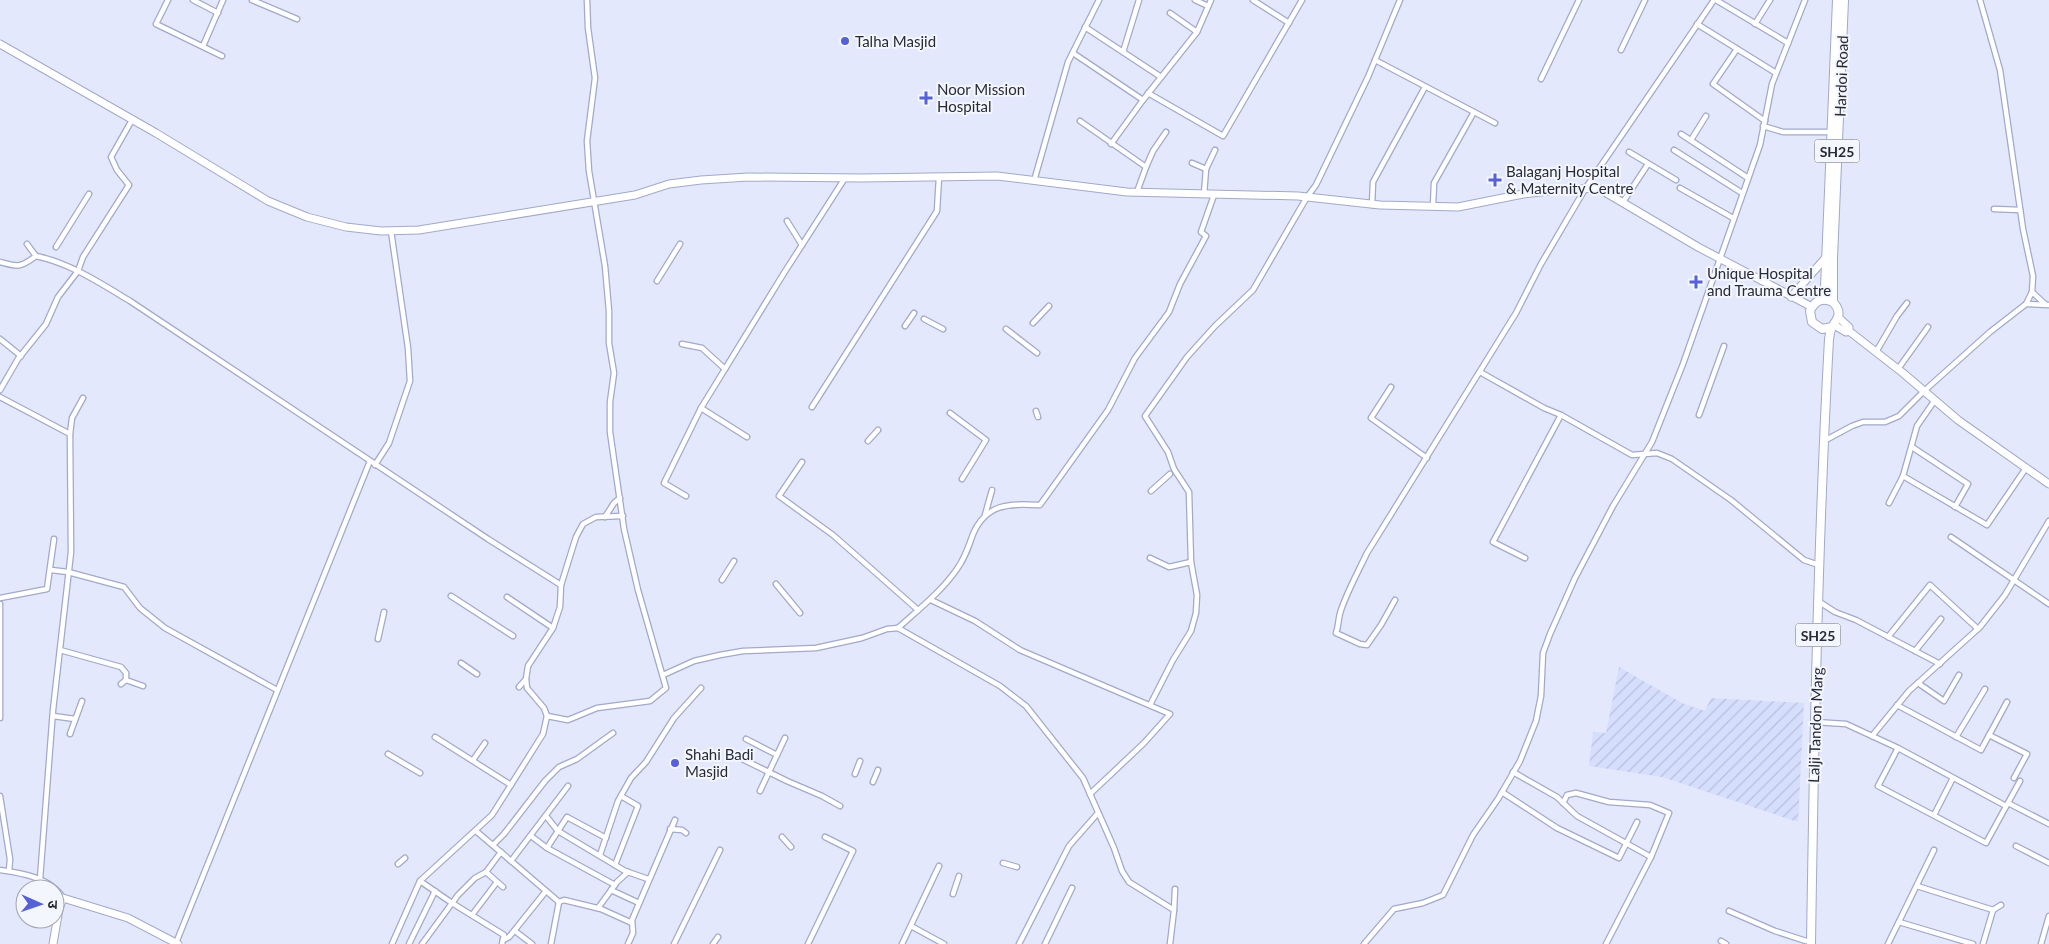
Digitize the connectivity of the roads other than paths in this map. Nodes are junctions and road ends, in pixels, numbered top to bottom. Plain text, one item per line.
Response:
1 (168, 0) edge
2 (194, 0) edge
3 (223, 0) edge
4 (252, 0) edge
5 (587, 0) edge
6 (1099, 0) edge
7 (1139, 0) edge
8 (1195, 0) edge
9 (1211, 0) edge
10 (1253, 0) edge
11 (1302, 0) edge
12 (1400, 0) edge
13 (1579, 0) edge
14 (1645, 0) edge
15 (1715, 0) edge
16 (1770, 0) edge
17 (1798, 0) edge
18 (1837, 0) edge
19 (1844, 0) edge
20 (1980, 0) edge
21 (1804, 2) edge
22 (1208, 6) junction
23 (1170, 12) dead end
24 (218, 13) junction
25 (297, 19) dead end
26 (1289, 22) junction
27 (1698, 24) junction
28 (1755, 24) junction
29 (1086, 27) junction
30 (1197, 32) junction
31 (1788, 43) junction
32 (0, 44) edge
33 (203, 46) junction
34 (1737, 49) junction
35 (1621, 50) dead end
36 (1123, 52) junction
37 (1072, 53) junction
38 (222, 56) dead end
39 (1375, 60) junction
40 (1776, 73) junction
41 (1161, 78) junction
42 (1541, 79) dead end
43 (1425, 86) junction
44 (1148, 93) junction
45 (1143, 100) junction
46 (1474, 112) junction
47 (1706, 116) dead end
48 (132, 120) junction
49 (1080, 121) dead end
50 (1496, 123) dead end
51 (1764, 123) junction
52 (1166, 132) dead end
53 (1832, 132) junction
54 (1681, 134) dead end
55 (1691, 140) junction
56 (1111, 144) junction
57 (1215, 150) dead end
58 (1674, 150) dead end
59 (1629, 152) dead end
60 (1192, 163) dead end
61 (1648, 164) junction
62 (1146, 167) junction
63 (1206, 169) junction
64 (939, 177) junction
65 (845, 178) junction
66 (1748, 178) junction
67 (1676, 180) dead end
68 (1034, 181) junction
69 (1680, 188) dead end
70 (1585, 189) junction
71 (1137, 192) junction
72 (1742, 193) junction
73 (89, 194) dead end
74 (1204, 194) junction
75 (1214, 195) junction
76 (1307, 197) junction
77 (595, 202) junction
78 (1623, 202) junction
79 (1372, 205) junction
80 (1433, 206) junction
81 (1994, 209) dead end
82 (2020, 210) junction
83 (1733, 218) junction
84 (787, 221) dead end
85 (391, 230) junction
86 (27, 244) dead end
87 (680, 244) dead end
88 (802, 245) junction
89 (56, 247) dead end
90 (1830, 255) junction
91 (36, 256) junction
92 (1719, 259) junction
93 (0, 262) edge
94 (78, 271) junction
95 (657, 281) dead end
96 (2032, 292) junction
97 (1791, 297) junction
98 (1822, 299) junction
99 (1833, 302) junction
100 (1907, 303) dead end
101 (2026, 304) junction
102 (2047, 305) edge
103 (1049, 306) dead end
104 (1812, 307) junction
105 (914, 313) dead end
106 (1839, 318) junction
107 (924, 319) dead end
108 (1034, 323) dead end
109 (905, 326) dead end
110 (1833, 326) junction
111 (1928, 327) dead end
112 (943, 329) dead end
113 (1006, 329) dead end
114 (1822, 329) junction
115 (1849, 331) junction
116 (0, 339) edge
117 (682, 344) dead end
118 (1724, 346) dead end
119 (1876, 352) junction
120 (1037, 353) dead end
121 (21, 356) junction
122 (725, 369) junction
123 (1898, 369) junction
124 (1480, 372) junction
125 (1391, 387) dead end
126 (0, 390) edge
127 (1924, 391) junction
128 (0, 398) edge
129 (83, 398) dead end
130 (1935, 400) junction
131 (812, 407) dead end
132 (701, 408) junction
133 (1036, 411) dead end
134 (950, 413) dead end
135 (1561, 415) junction
136 (1699, 415) dead end
137 (1038, 417) dead end
138 (878, 430) dead end
139 (70, 434) junction
140 (747, 437) dead end
141 (868, 441) dead end
142 (1823, 441) junction
143 (1912, 447) junction
144 (1644, 455) junction
145 (1427, 458) junction
146 (370, 461) junction
147 (802, 462) dead end
148 (375, 464) junction
149 (2026, 468) junction
150 (1170, 474) dead end
151 (1904, 476) junction
152 (962, 479) dead end
153 (2049, 484) edge
154 (992, 490) dead end
155 (1151, 491) dead end
156 (686, 496) dead end
157 (620, 498) junction
158 (1889, 503) dead end
159 (1955, 507) junction
160 (985, 515) junction
161 (623, 516) junction
162 (605, 517) junction
163 (2049, 521) edge
164 (1951, 537) dead end
165 (54, 539) dead end
166 (1150, 558) dead end
167 (1525, 558) dead end
168 (734, 561) dead end
169 (1192, 562) junction
170 (1818, 564) junction
171 (51, 570) junction
172 (68, 572) junction
173 (722, 580) dead end
174 (2013, 581) junction
175 (776, 584) dead end
176 (561, 585) junction
177 (450, 596) dead end
178 (507, 597) dead end
179 (0, 598) edge
180 (930, 600) junction
181 (1395, 600) dead end
182 (1817, 600) junction
183 (0, 604) edge
184 (2049, 604) edge
185 (918, 610) junction
186 (384, 612) dead end
187 (800, 613) dead end
188 (1942, 619) dead end
189 (553, 628) junction
190 (898, 628) junction
191 (1978, 629) junction
192 (513, 636) dead end
193 (1888, 637) junction
194 (378, 639) dead end
195 (60, 650) junction
196 (1915, 651) junction
197 (461, 662) dead end
198 (1940, 664) junction
199 (478, 674) dead end
200 (662, 675) junction
201 (1959, 675) dead end
202 (526, 679) junction
203 (126, 680) junction
204 (1918, 683) junction
205 (122, 684) dead end
206 (143, 686) dead end
207 (519, 687) dead end
208 (701, 688) dead end
209 (1985, 689) dead end
210 (277, 690) junction
211 (82, 701) dead end
212 (2008, 702) dead end
213 (1150, 706) junction
214 (1897, 706) junction
215 (53, 716) junction
216 (547, 716) junction
217 (0, 718) edge
218 (75, 718) junction
219 (1815, 722) junction
220 (613, 733) dead end
221 (70, 734) dead end
222 (1989, 735) junction
223 (1872, 736) junction
224 (1956, 737) junction
225 (435, 738) dead end
226 (785, 738) dead end
227 (746, 739) dead end
228 (485, 743) dead end
229 (1898, 748) junction
230 (388, 754) dead end
231 (778, 755) junction
232 (736, 756) dead end
233 (473, 760) junction
234 (860, 761) dead end
235 (1812, 769) junction
236 (878, 770) dead end
237 (769, 772) junction
238 (1513, 772) junction
239 (420, 773) dead end
240 (855, 774) dead end
241 (1953, 778) junction
242 (2014, 778) dead end
243 (2020, 781) dead end
244 (872, 782) dead end
245 (511, 785) junction
246 (568, 786) dead end
247 (760, 791) dead end
248 (1502, 792) junction
249 (1090, 794) junction
250 (0, 796) edge
251 (621, 796) junction
252 (1563, 803) junction
253 (2007, 805) junction
254 (840, 806) dead end
255 (1098, 813) junction
256 (1934, 815) junction
257 (546, 816) junction
258 (674, 820) dead end
259 (1637, 822) dead end
260 (2049, 824) edge
261 (670, 829) junction
262 (476, 831) junction
263 (558, 831) junction
264 (686, 833) dead end
265 (531, 836) junction
266 (782, 837) dead end
267 (826, 837) dead end
268 (606, 838) junction
269 (492, 844) junction
270 (1628, 844) junction
271 (2016, 846) dead end
272 (791, 847) dead end
273 (548, 848) junction
274 (720, 850) dead end
275 (1934, 850) dead end
276 (501, 852) junction
277 (600, 855) junction
278 (1651, 857) junction
279 (405, 858) dead end
280 (511, 860) junction
281 (1003, 863) dead end
282 (2049, 863) edge
283 (398, 864) dead end
284 (615, 865) junction
285 (939, 866) dead end
286 (1017, 867) dead end
287 (0, 870) edge
288 (9, 871) junction
289 (486, 872) junction
290 (628, 872) junction
291 (959, 876) dead end
292 (40, 879) joint
293 (648, 879) junction
294 (420, 881) junction
295 (497, 882) junction
296 (615, 885) junction
297 (1917, 886) junction
298 (502, 887) dead end
299 (1072, 888) dead end
300 (1175, 889) dead end
301 (611, 890) junction
302 (435, 891) junction
303 (546, 891) junction
304 (953, 894) dead end
305 (65, 899) edge
306 (559, 902) junction
307 (452, 903) junction
308 (639, 903) junction
309 (2001, 905) dead end
310 (598, 908) junction
311 (1174, 910) junction
312 (1993, 910) junction
313 (1729, 911) dead end
314 (472, 915) junction
315 (2049, 916) edge
316 (632, 922) junction
317 (1899, 922) junction
318 (910, 926) junction
319 (55, 929) edge
320 (515, 931) junction
321 (718, 937) dead end
322 (1368, 940) junction
323 (1721, 941) dead end
324 (503, 942) edge
325 (1808, 943) edge
326 (53, 944) edge
327 (177, 944) edge
328 (392, 944) edge
329 (409, 944) edge
330 (422, 944) edge
331 (532, 944) edge
332 (551, 944) edge
333 (628, 944) edge
334 (674, 944) edge
335 (713, 944) edge
336 (808, 944) edge
337 (902, 944) edge
338 (944, 944) edge
339 (1019, 944) edge
340 (1046, 944) edge
341 (1170, 944) edge
342 (1364, 944) edge
343 (1374, 944) edge
344 (1606, 944) edge
345 (1726, 944) edge
346 (1888, 944) edge
347 (1973, 944) edge
348 (1983, 944) edge
349 (2040, 944) edge

1 - 33 street
2 - 24 street
3 - 24 street
4 - 25 street
5 - 77 street
6 - 29 street
7 - 36 street
8 - 22 street
9 - 22 street
10 - 26 street
11 - 26 street
12 - 39 street
13 - 42 street
14 - 35 street
15 - 27 street
15 - 28 street
16 - 28 street
17 - 21 street
18 - 53 main road, Hardoi Road / SH25
19 - 90 main road, Hardoi Road / SH25
20 - 82 street
21 - 31 street
22 - 30 street
23 - 30 street
24 - 33 street
26 - 44 street
27 - 34 street
27 - 70 street
28 - 31 street
29 - 36 street
29 - 37 street
30 - 41 street
31 - 40 street
32 - 48 street
33 - 38 street
34 - 40 street
34 - 51 street
36 - 41 street
37 - 45 street
37 - 68 street
39 - 43 street
39 - 76 street
40 - 51 street
41 - 44 street
43 - 46 street
43 - 79 street
44 - 45 street
45 - 56 street
46 - 50 street
46 - 80 street
47 - 55 street
48 - 85 street
48 - 94 street
49 - 56 street
51 - 53 street
51 - 66 street
52 - 62 street
53 - 90 main road, Hardoi Road / SH25
54 - 55 street
55 - 66 street
56 - 62 street
57 - 63 street
58 - 72 street
59 - 61 street
60 - 63 street
61 - 67 street
61 - 78 street
62 - 71 street
63 - 74 street
64 - 65 street
64 - 68 street
64 - 131 street
65 - 77 street
65 - 88 street
66 - 72 street
68 - 71 street
69 - 83 street
70 - 78 street
70 - 80 street
70 - 124 street
71 - 74 street
72 - 83 street
73 - 89 street
74 - 75 street
75 - 76 street
75 - 160 street
76 - 79 street
76 - 169 street
77 - 85 street
77 - 157 street
78 - 92 street
79 - 80 street
81 - 82 street
82 - 96 street
83 - 92 street
84 - 88 street
85 - 148 street
86 - 91 street
87 - 95 street
88 - 122 street
90 - 97 street
90 - 98 main road, Hardoi Road / SH25
90 - 99 main road, Hardoi Road / SH25
91 - 93 street
91 - 94 street
92 - 97 street
92 - 144 street
94 - 121 street
94 - 146 street
96 - 101 street
96 - 102 street
97 - 104 street
98 - 99 main road
98 - 104 main road
99 - 106 main road, SH25
100 - 119 street
101 - 102 street
101 - 127 street
103 - 108 street
104 - 114 main road, SH25
105 - 109 street
106 - 110 main road, SH25
106 - 115 street
107 - 112 street
110 - 114 main road
110 - 115 street
110 - 142 main road, Lalji Tandon Marg / SH25
111 - 123 street
113 - 120 street
114 - 170 main road, Lalji Tandon Marg / SH25
115 - 119 street
116 - 121 street
117 - 122 street
118 - 136 street
119 - 123 street
121 - 126 street
122 - 132 street
123 - 127 street
124 - 135 street
124 - 145 street
125 - 145 street
127 - 130 street
127 - 142 street
128 - 139 street
129 - 139 street
130 - 143 street
130 - 149 street
132 - 140 street
132 - 156 street
133 - 137 street
134 - 152 street
135 - 144 street
135 - 167 street
138 - 141 street
139 - 172 street
142 - 170 main road, Lalji Tandon Marg / SH25
143 - 151 street
143 - 159 street
144 - 170 street
144 - 238 street
145 - 181 street
146 - 148 street
146 - 210 street
147 - 185 street
148 - 176 street
149 - 153 street
149 - 159 street
150 - 155 street
151 - 158 street
151 - 159 street
154 - 160 street
157 - 161 street
157 - 162 street
160 - 180 street
161 - 162 street
161 - 200 street
162 - 176 street
163 - 174 street
164 - 174 street
165 - 171 street
166 - 169 street
168 - 173 street
169 - 213 street
170 - 182 main road, Lalji Tandon Marg / SH25
171 - 172 street
171 - 179 street
172 - 195 street
172 - 210 street
174 - 184 street
174 - 191 street
175 - 187 street
176 - 189 street
177 - 192 street
178 - 189 street
180 - 185 street
180 - 213 street
182 - 193 street
182 - 219 main road, Lalji Tandon Marg / SH25
182 - 235 main road, Lalji Tandon Marg / SH25
183 - 217 street
185 - 190 street
186 - 194 street
188 - 196 street
189 - 202 street
190 - 200 street
190 - 249 street
191 - 193 street
191 - 198 street
193 - 196 street
195 - 203 street
195 - 215 street
196 - 198 street
197 - 199 street
198 - 204 street
200 - 216 street
201 - 204 street
202 - 207 street
202 - 216 street
203 - 205 street
203 - 206 street
204 - 214 street
208 - 251 street
209 - 224 street
210 - 327 street
211 - 218 street
212 - 222 street
213 - 249 street
214 - 223 street
214 - 224 street
215 - 218 street
215 - 292 street
216 - 245 street
218 - 221 street
219 - 223 street
219 - 235 main road, Lalji Tandon Marg / SH25
220 - 269 street
222 - 224 street
222 - 242 street
223 - 229 street
225 - 233 street
226 - 231 street
227 - 231 street
228 - 233 street
229 - 241 street
229 - 256 street
230 - 239 street
231 - 237 street
232 - 237 street
233 - 245 street
234 - 240 street
235 - 325 main road, Lalji Tandon Marg / SH25
236 - 244 street
237 - 247 street
237 - 254 street
238 - 248 street
238 - 252 street
241 - 253 street
241 - 256 street
243 - 253 street
245 - 262 street
246 - 257 street
248 - 270 street
248 - 322 street
249 - 255 street
250 - 288 street
251 - 268 street
251 - 284 street
252 - 270 street
252 - 278 street
253 - 256 street
253 - 260 street
255 - 311 street
255 - 339 street
257 - 263 street
257 - 265 street
258 - 261 street
259 - 270 street
261 - 264 street
261 - 293 street
262 - 269 street
262 - 294 street
263 - 268 street
263 - 273 street
263 - 277 street
265 - 273 street
265 - 280 street
266 - 272 street
267 - 336 street
268 - 277 street
269 - 276 street
270 - 278 street
271 - 282 street
273 - 296 street
274 - 334 street
275 - 297 street
276 - 280 street
276 - 289 street
277 - 284 street
278 - 344 street
279 - 283 street
280 - 303 street
281 - 286 street
284 - 290 street
285 - 318 street
287 - 288 street
288 - 292 street
289 - 295 street
289 - 307 street
290 - 293 street
290 - 296 street
291 - 304 street
293 - 308 street
294 - 302 street
294 - 328 street
295 - 298 street
295 - 314 street
296 - 301 street
297 - 312 street
297 - 317 street
299 - 340 street
300 - 311 street
301 - 308 street
301 - 310 street
302 - 307 street
302 - 329 street
303 - 306 street
303 - 320 street
305 - 327 street
306 - 310 street
306 - 332 street
307 - 314 street
307 - 330 street
308 - 316 street
309 - 312 street
310 - 316 street
311 - 341 street
312 - 348 street
313 - 325 street
314 - 324 street
315 - 349 street
316 - 333 street
317 - 346 street
317 - 347 street
318 - 337 street
318 - 338 street
319 - 326 street
320 - 324 street
320 - 331 street
321 - 335 street
322 - 342 street
322 - 343 street
323 - 345 street

